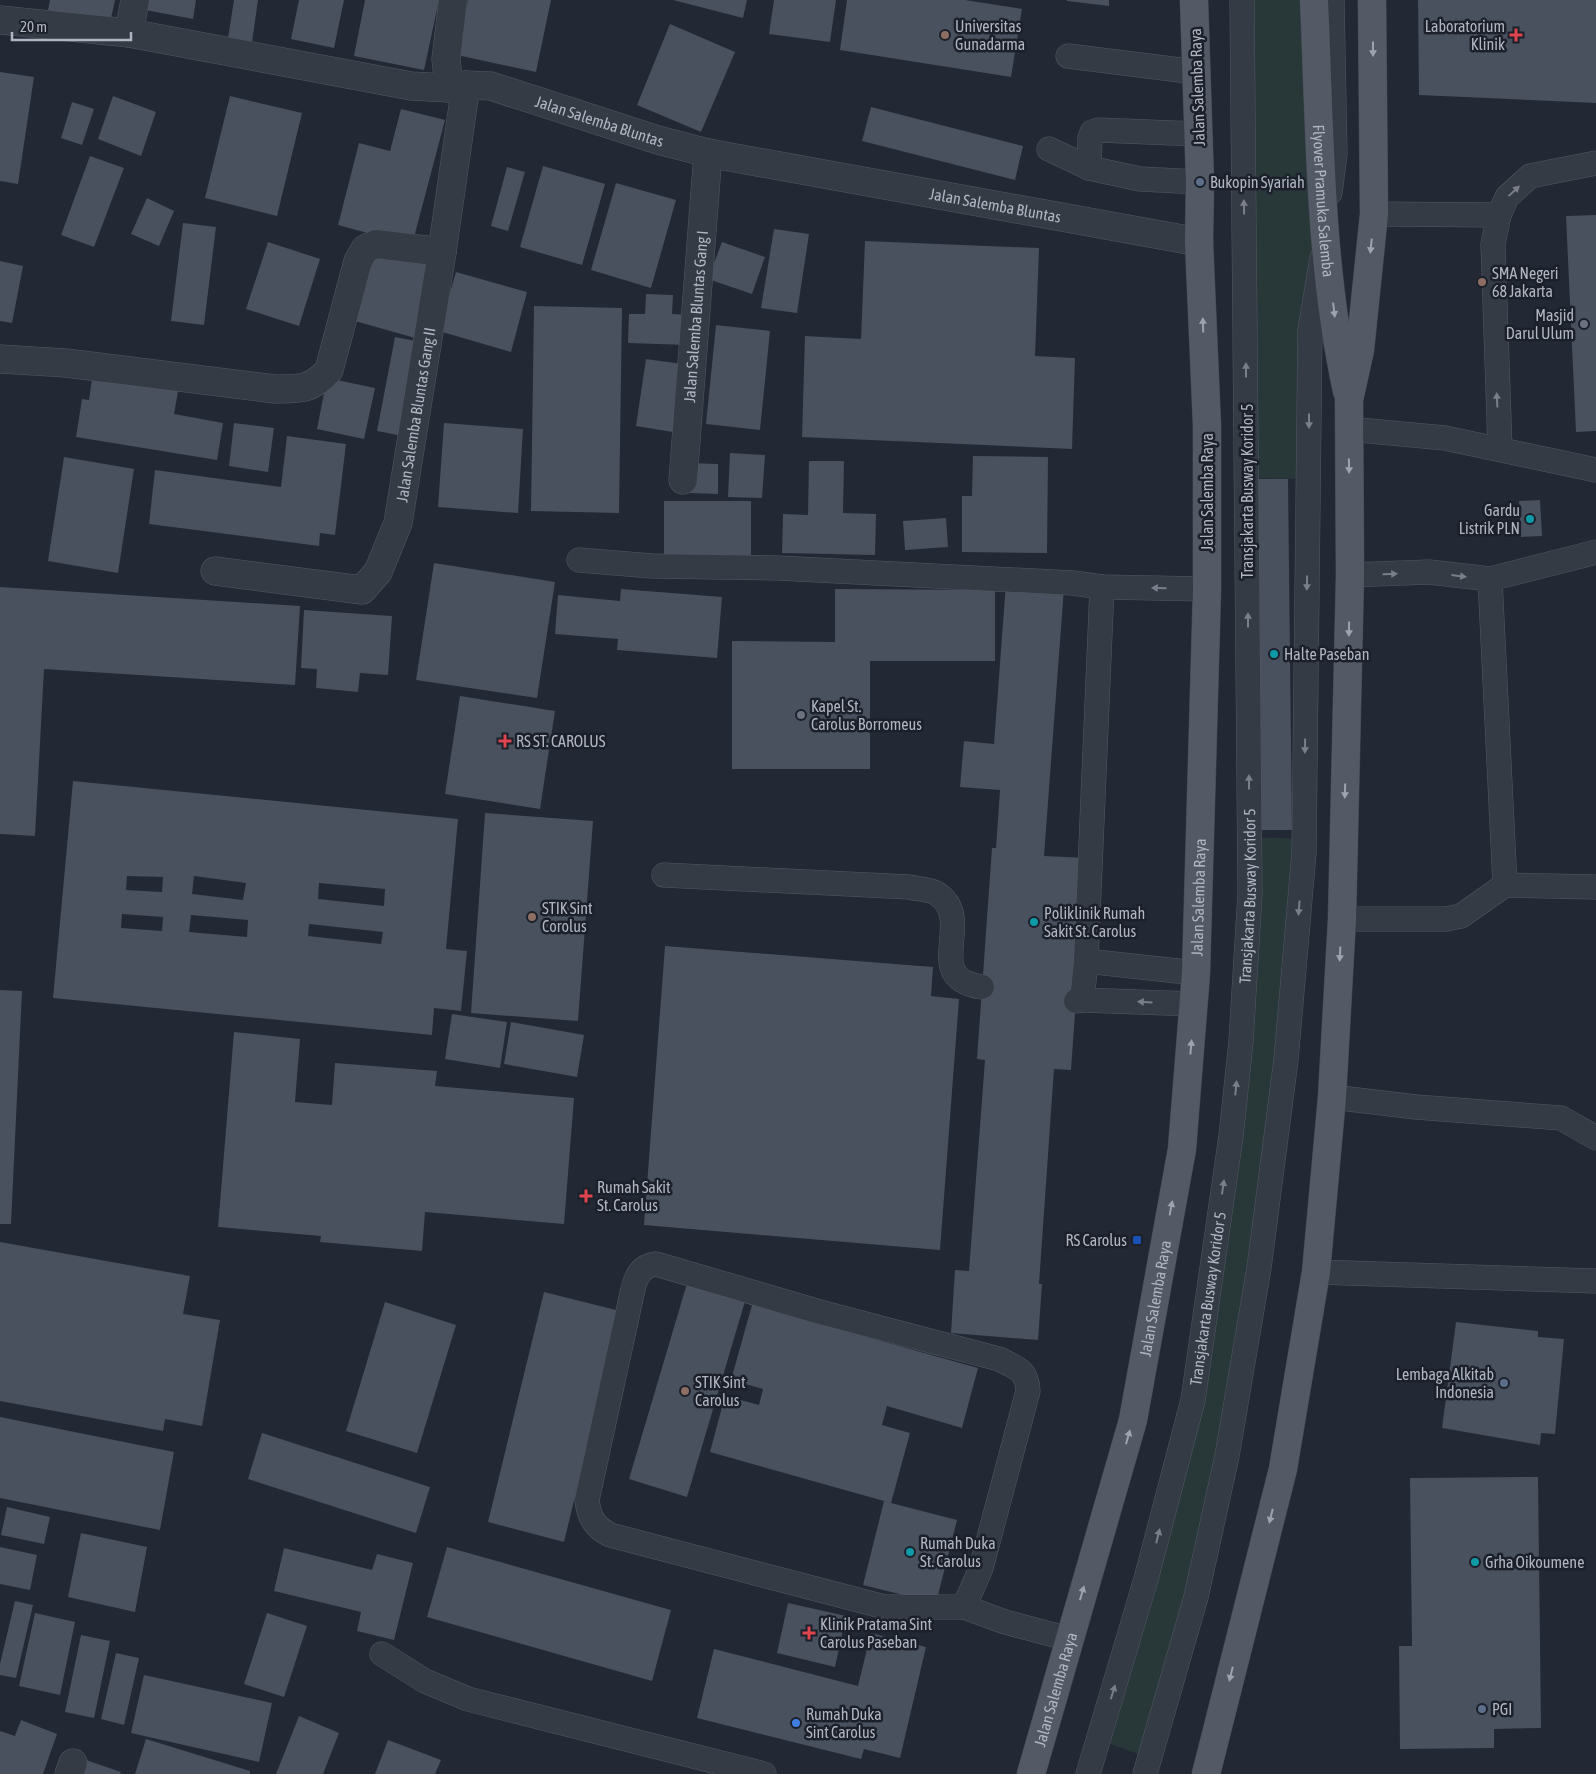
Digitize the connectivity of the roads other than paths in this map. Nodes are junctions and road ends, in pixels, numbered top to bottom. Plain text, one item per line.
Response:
1 (135, 0) edge
2 (453, 0) edge
3 (1194, 0) edge
4 (1242, 0) edge
5 (1314, 0) edge
6 (1332, 0) edge
7 (1372, 0) edge
8 (0, 20) edge
9 (129, 33) junction
10 (1068, 56) dead end
11 (1196, 72) junction
12 (458, 86) junction
13 (1198, 134) junction
14 (1049, 149) dead end
15 (708, 153) junction
16 (1596, 163) edge
17 (1089, 168) junction
18 (1200, 182) junction
19 (1374, 214) junction
20 (1498, 215) junction
21 (1325, 236) junction
22 (1199, 242) junction
23 (442, 252) junction
24 (0, 359) edge
25 (1349, 400) junction
26 (1348, 429) junction
27 (1500, 449) junction
28 (1596, 470) edge
29 (683, 480) dead end
30 (1596, 552) edge
31 (579, 560) dead end
32 (215, 571) dead end
33 (1350, 575) junction
34 (1490, 580) junction
35 (1102, 587) junction
36 (1207, 589) junction
37 (664, 875) dead end
38 (1505, 885) junction
39 (1596, 887) edge
40 (1342, 919) junction
41 (1086, 962) junction
42 (1196, 973) junction
43 (982, 987) dead end
44 (1194, 1004) junction
45 (1332, 1097) junction
46 (1596, 1138) edge
47 (1316, 1272) junction
48 (1596, 1281) edge
49 (964, 1607) junction
50 (1069, 1639) junction
51 (382, 1654) dead end
52 (764, 1774) edge
53 (1031, 1774) edge
54 (1088, 1774) edge
55 (1145, 1774) edge
56 (1206, 1774) edge

1 - 9 street
2 - 12 street, Jalan Salemba Bluntas Gang II
3 - 11 main road, Jalan Salemba Raya
54 -> 4 lane, Transjakarta Busway Koridor 5
5 - 21 main road, Flyover Pramuka Salemba
6 - 21 lane
7 -> 19 main road
8 - 9 street, Jalan Salemba Bluntas
9 - 12 street, Jalan Salemba Bluntas
10 - 11 lane
11 - 13 main road, Jalan Salemba Raya
12 - 15 street, Jalan Salemba Bluntas
12 - 23 street, Jalan Salemba Bluntas Gang II
13 - 17 lane
13 - 18 main road, Jalan Salemba Raya
14 - 17 lane
15 - 22 street, Jalan Salemba Bluntas
15 - 29 street, Jalan Salemba Bluntas Gang I
20 -> 16 lane
17 - 18 lane
18 - 22 main road, Jalan Salemba Raya
19 - 20 lane
19 -> 25 main road
27 -> 20 lane
21 -> 25 main road, Flyover Pramuka Salemba
21 -> 55 lane
36 -> 22 main road, Jalan Salemba Raya
23 - 24 street
23 - 32 street, Jalan Salemba Bluntas Gang II
25 - 26 main road
26 - 27 lane
26 -> 33 main road
27 - 28 lane
30 - 34 lane
31 - 35 lane
33 -> 34 lane
33 -> 40 main road
34 - 38 lane
36 -> 35 lane
35 - 41 lane
36 - 42 main road, Jalan Salemba Raya
37 - 43 lane
38 - 39 lane
38 - 40 lane
40 -> 45 main road
41 - 42 lane
44 -> 41 lane
42 - 44 main road, Jalan Salemba Raya
50 -> 44 main road, Jalan Salemba Raya
45 - 46 lane
45 - 47 main road
47 - 48 lane
47 -> 56 main road
49 - 49 lane
49 - 50 lane
50 - 53 main road, Jalan Salemba Raya
51 - 52 lane

